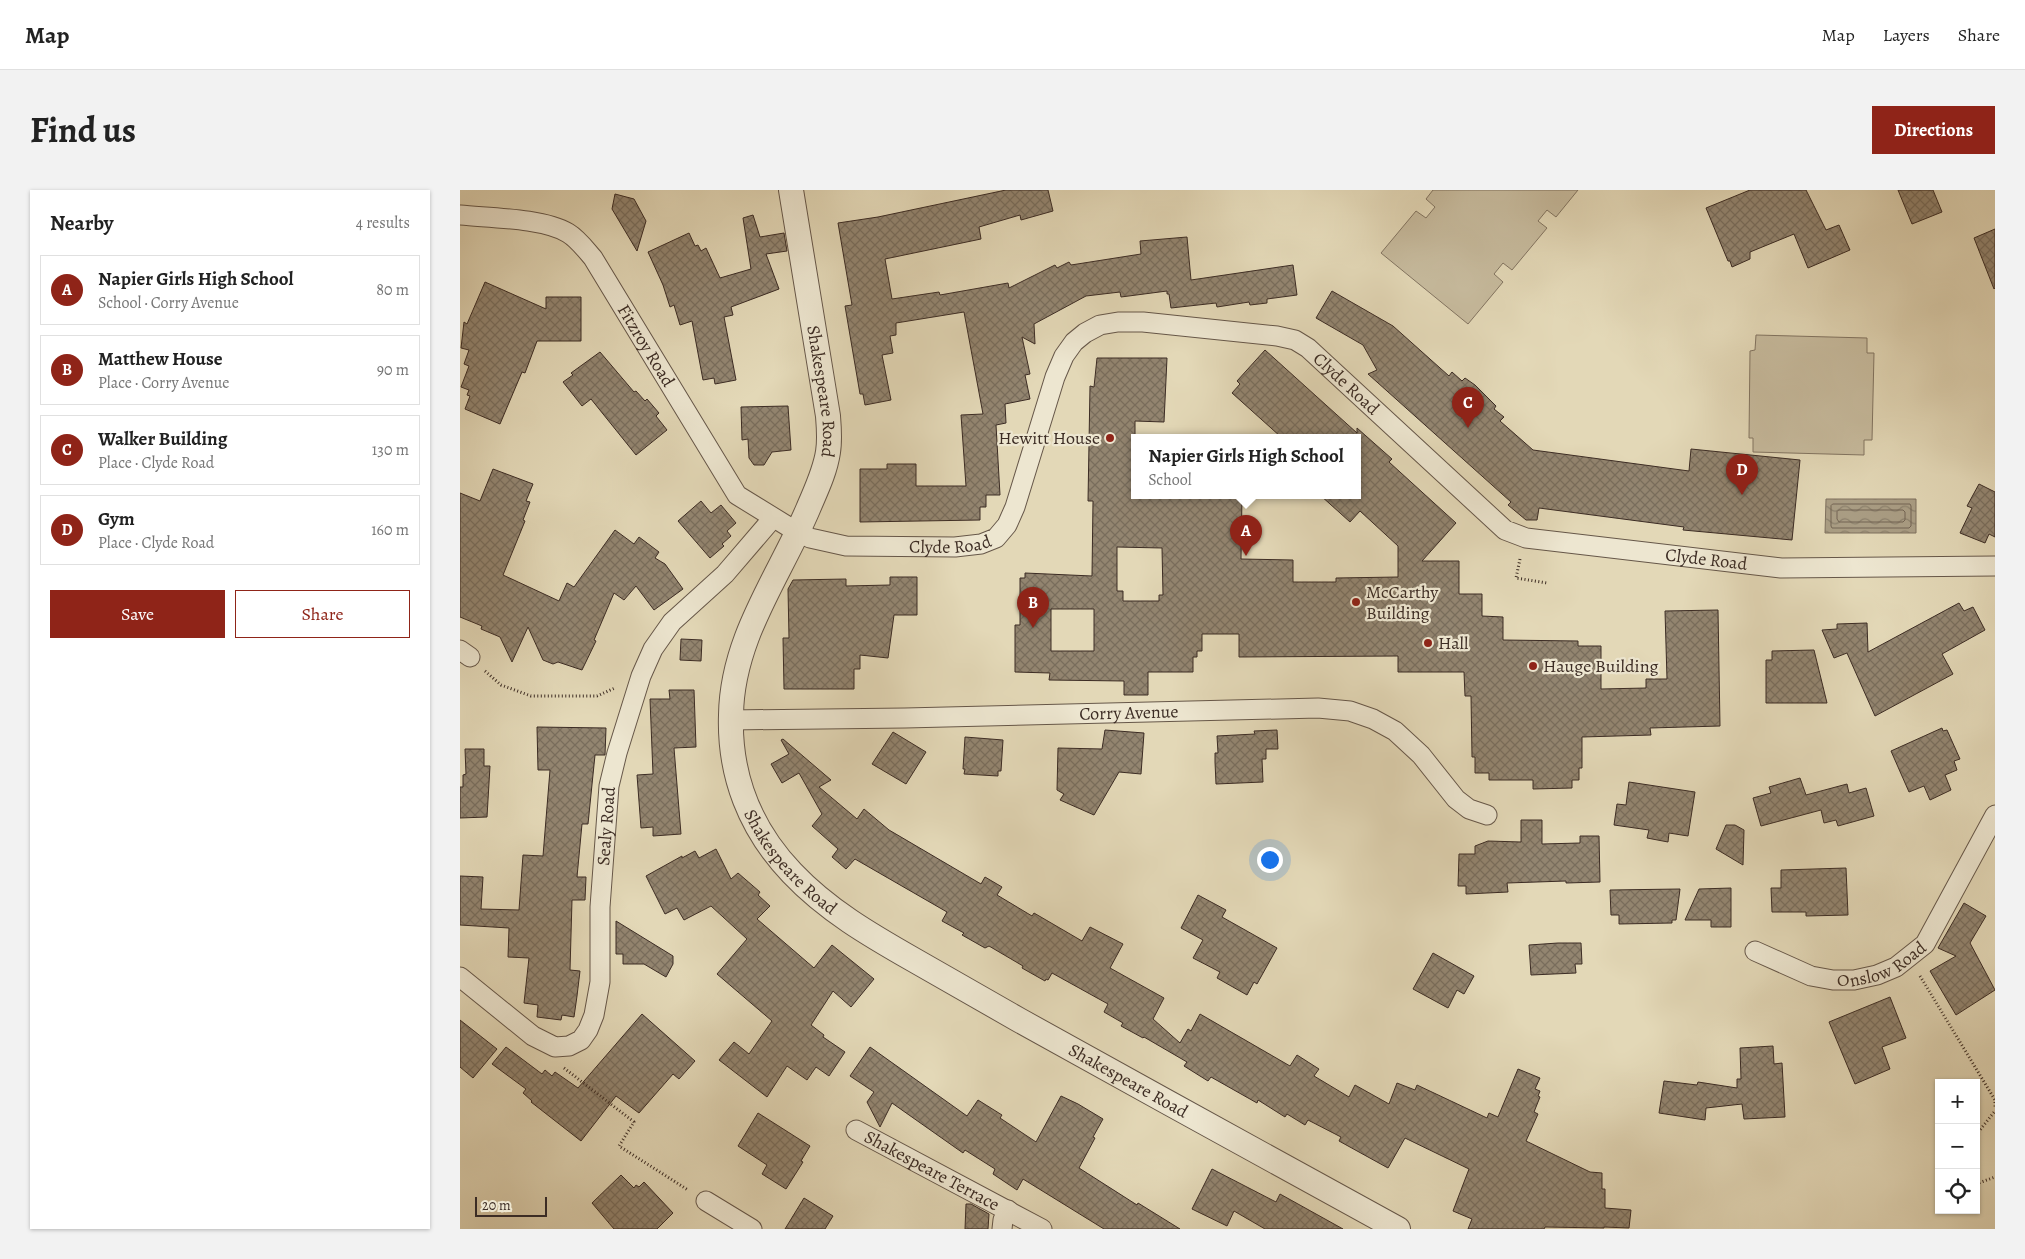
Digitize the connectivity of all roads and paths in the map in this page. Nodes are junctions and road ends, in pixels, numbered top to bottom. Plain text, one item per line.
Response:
1 (791, 190) edge
2 (460, 214) edge
3 (773, 518) junction
4 (798, 532) junction
5 (1995, 566) edge
6 (1516, 578) dead end
7 (1547, 583) dead end
8 (465, 654) edge
9 (597, 696) dead end
10 (730, 720) junction
11 (1995, 815) edge
12 (1487, 816) dead end
13 (1754, 951) dead end
14 (1910, 958) junction
15 (460, 977) edge
16 (556, 1047) junction
17 (1995, 1107) edge
18 (1995, 1111) edge
19 (856, 1130) dead end
20 (1980, 1130) edge
21 (1995, 1177) edge
22 (1980, 1183) edge
23 (706, 1201) joint
24 (1008, 1210) junction
25 (752, 1229) edge
26 (1002, 1229) edge
27 (1042, 1229) edge
28 (1398, 1229) edge

1 - 4 street, Shakespeare Road
2 - 3 street, Fitzroy Road
3 - 4 street, Fitzroy Road
3 - 16 street, Sealy Road
4 - 5 street, Clyde Road
4 - 10 street, Shakespeare Road
6 - 7 path
8 - 9 path
10 - 12 street, Corry Avenue
10 - 28 street, Shakespeare Road
11 - 14 street, Onslow Road
13 - 14 street, Onslow Road
14 - 17 path
15 - 16 street
16 - 23 path
18 - 20 path
19 - 24 street, Shakespeare Terrace
21 - 22 path
23 - 25 street
24 - 26 street, Shakespeare Terrace
24 - 27 street, Shakespeare Terrace

